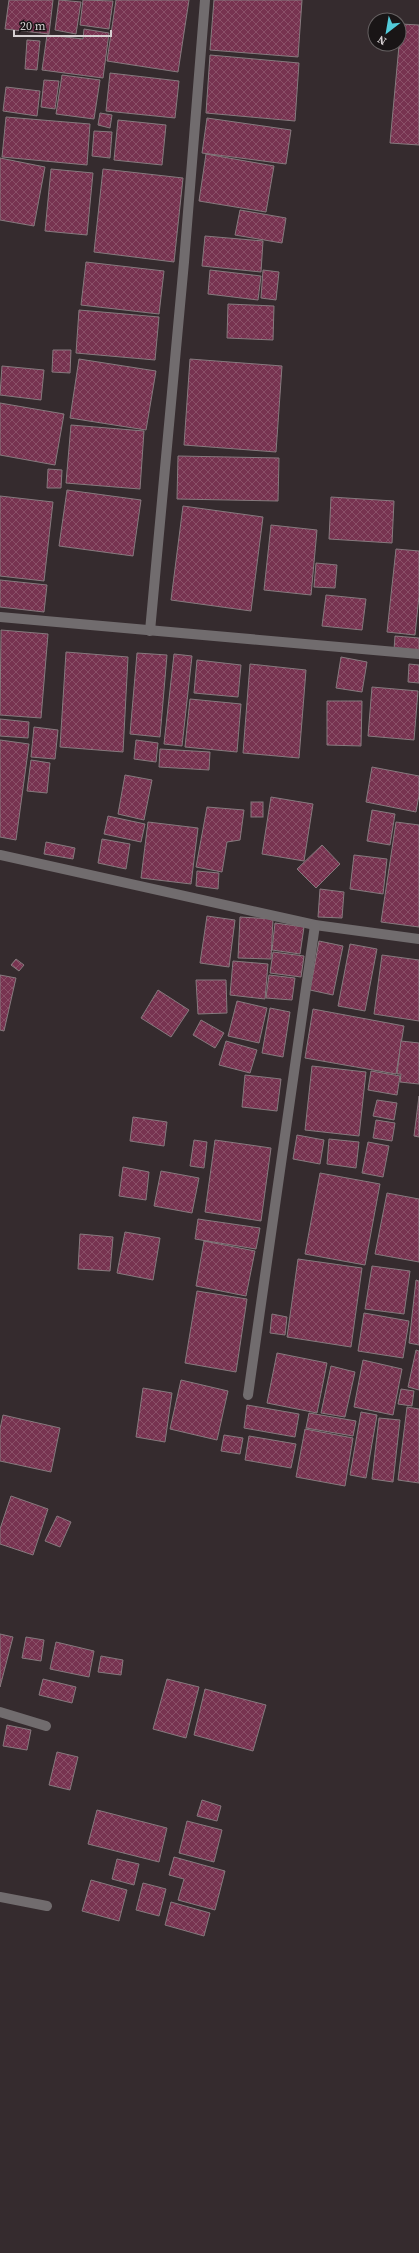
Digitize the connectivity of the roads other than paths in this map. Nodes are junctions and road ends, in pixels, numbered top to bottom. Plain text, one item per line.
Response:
1 (204, 0) edge
2 (0, 617) edge
3 (150, 631) junction
4 (419, 654) edge
5 (0, 855) edge
6 (315, 925) junction
7 (419, 939) edge
8 (248, 1396) dead end
9 (0, 1712) edge
10 (46, 1726) dead end
11 (0, 1897) edge
12 (47, 1906) dead end

1 - 3 street
2 - 3 street
3 - 4 street
5 - 6 street
6 - 7 street
6 - 8 street
9 - 10 street
11 - 12 street

